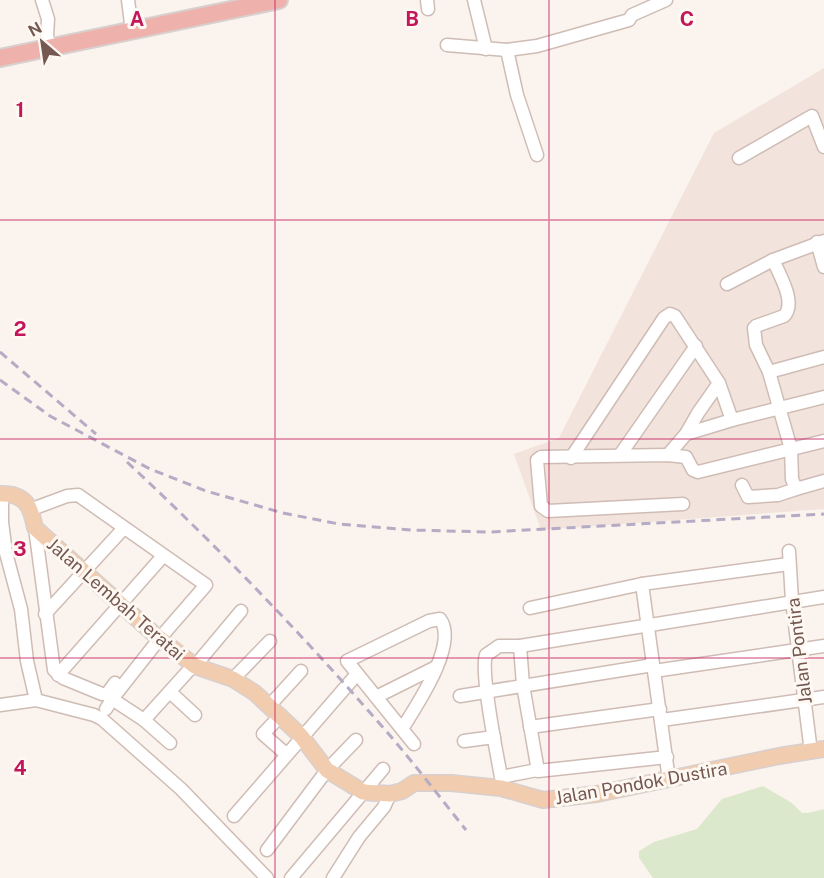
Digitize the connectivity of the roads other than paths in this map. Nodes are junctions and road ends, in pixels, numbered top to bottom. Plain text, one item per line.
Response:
1 (35, 0) edge
2 (42, 0) edge
3 (128, 0) edge
4 (279, 0) edge
5 (474, 0) edge
6 (666, 0) edge
7 (132, 31) junction
8 (49, 42) junction
9 (447, 45) dead end
10 (486, 49) junction
11 (507, 50) junction
12 (0, 58) edge
13 (824, 147) edge
14 (537, 155) dead end
15 (739, 158) dead end
16 (821, 242) edge
17 (773, 260) junction
18 (824, 267) edge
19 (727, 284) dead end
20 (696, 346) junction
21 (824, 357) edge
22 (769, 372) junction
23 (719, 383) junction
24 (824, 397) edge
25 (779, 409) junction
26 (732, 420) junction
27 (686, 434) junction
28 (824, 441) edge
29 (791, 449) junction
30 (620, 455) junction
31 (668, 455) junction
32 (571, 458) junction
33 (824, 481) edge
34 (742, 485) dead end
35 (796, 489) junction
36 (1, 494) edge
37 (683, 504) dead end
38 (32, 509) junction
39 (35, 528) junction
40 (124, 528) junction
41 (789, 551) dead end
42 (163, 556) junction
43 (789, 564) junction
44 (86, 571) junction
45 (642, 584) junction
46 (824, 597) edge
47 (792, 601) junction
48 (122, 604) junction
49 (530, 608) dead end
50 (241, 610) dead end
51 (45, 614) junction
52 (648, 624) junction
53 (157, 636) junction
54 (270, 641) dead end
55 (520, 646) junction
56 (824, 646) edge
57 (798, 649) junction
58 (195, 666) junction
59 (436, 667) junction
60 (653, 668) junction
61 (301, 671) dead end
62 (357, 674) junction
63 (58, 675) junction
64 (233, 679) junction
65 (523, 686) junction
66 (488, 690) junction
67 (170, 692) junction
68 (460, 696) dead end
69 (376, 697) junction
70 (824, 697) edge
71 (36, 700) junction
72 (804, 700) junction
73 (0, 705) edge
74 (275, 710) junction
75 (195, 715) dead end
76 (661, 715) junction
77 (144, 720) junction
78 (530, 727) junction
79 (402, 729) junction
80 (301, 736) junction
81 (494, 737) junction
82 (356, 740) dead end
83 (464, 741) dead end
84 (170, 743) dead end
85 (414, 744) dead end
86 (817, 751) edge
87 (286, 754) junction
88 (666, 757) junction
89 (383, 769) dead end
90 (327, 770) junction
91 (537, 770) junction
92 (669, 780) junction
93 (363, 792) junction
94 (390, 794) junction
95 (234, 816) dead end
96 (267, 850) dead end
97 (267, 878) edge
98 (291, 878) edge
99 (333, 878) edge

1 - 8 street
2 - 8 street
3 - 7 street
4 - 7 highway
5 - 10 street
6 - 11 street
7 - 8 highway
8 - 12 highway
9 - 10 street
10 - 11 street
11 - 14 street
13 - 15 street
16 - 17 street
16 - 18 street
17 - 19 street
17 - 22 street
20 - 23 street
20 - 30 street
20 - 32 street
21 - 22 street
22 - 25 street
23 - 26 street
23 - 27 street
24 - 25 street
25 - 26 street
25 - 29 street
26 - 27 street
27 - 31 street
28 - 29 street
29 - 31 street
29 - 35 street
30 - 31 street
30 - 32 street
32 - 37 street
33 - 35 street
34 - 35 street
36 - 38 main road
36 - 71 street
38 - 39 main road, Jalan Lembah Teratai
38 - 40 street
39 - 44 main road, Jalan Lembah Teratai
39 - 51 street
40 - 42 street
40 - 44 street
41 - 43 street, Jalan Pontira
42 - 48 street
42 - 53 street
43 - 45 street
43 - 47 street, Jalan Pontira
44 - 48 main road, Jalan Lembah Teratai
44 - 51 street
45 - 49 street
45 - 52 street
46 - 47 street
47 - 52 street
47 - 57 street, Jalan Pontira
48 - 53 main road, Jalan Lembah Teratai
48 - 63 street
50 - 58 street
51 - 63 street
52 - 55 street
52 - 60 street
53 - 58 main road, Jalan Lembah Teratai
53 - 63 street
53 - 77 street
54 - 64 street
55 - 65 street
55 - 66 street
56 - 57 street
57 - 60 street
57 - 72 street, Jalan Pontira
58 - 64 main road, Jalan Lembah Teratai
58 - 67 street
59 - 62 street
59 - 69 street
59 - 79 street
60 - 65 street
60 - 76 street
61 - 74 street
62 - 69 street
62 - 80 street
64 - 74 main road, Jalan Lembah Teratai
65 - 66 street
65 - 78 street
66 - 68 street
66 - 81 street
67 - 75 street
67 - 77 street
69 - 79 street
70 - 72 street
71 - 73 street
71 - 97 street
72 - 76 street
72 - 86 street, Jalan Pontira
74 - 80 main road, Jalan Lembah Teratai
74 - 87 street
76 - 78 street
76 - 88 street
77 - 84 street
78 - 91 street
79 - 85 street
80 - 87 street
80 - 90 main road, Jalan Lembah Teratai
81 - 83 street
81 - 91 street
82 - 90 street
86 - 92 main road, Jalan Pondok Dustira
87 - 95 street
88 - 91 street
88 - 92 street
89 - 93 street
90 - 93 main road, Jalan Lembah Teratai
90 - 96 street
92 - 94 main road, Jalan Pondok Dustira
93 - 94 main road, Jalan Lembah Teratai
93 - 98 street
94 - 99 street

